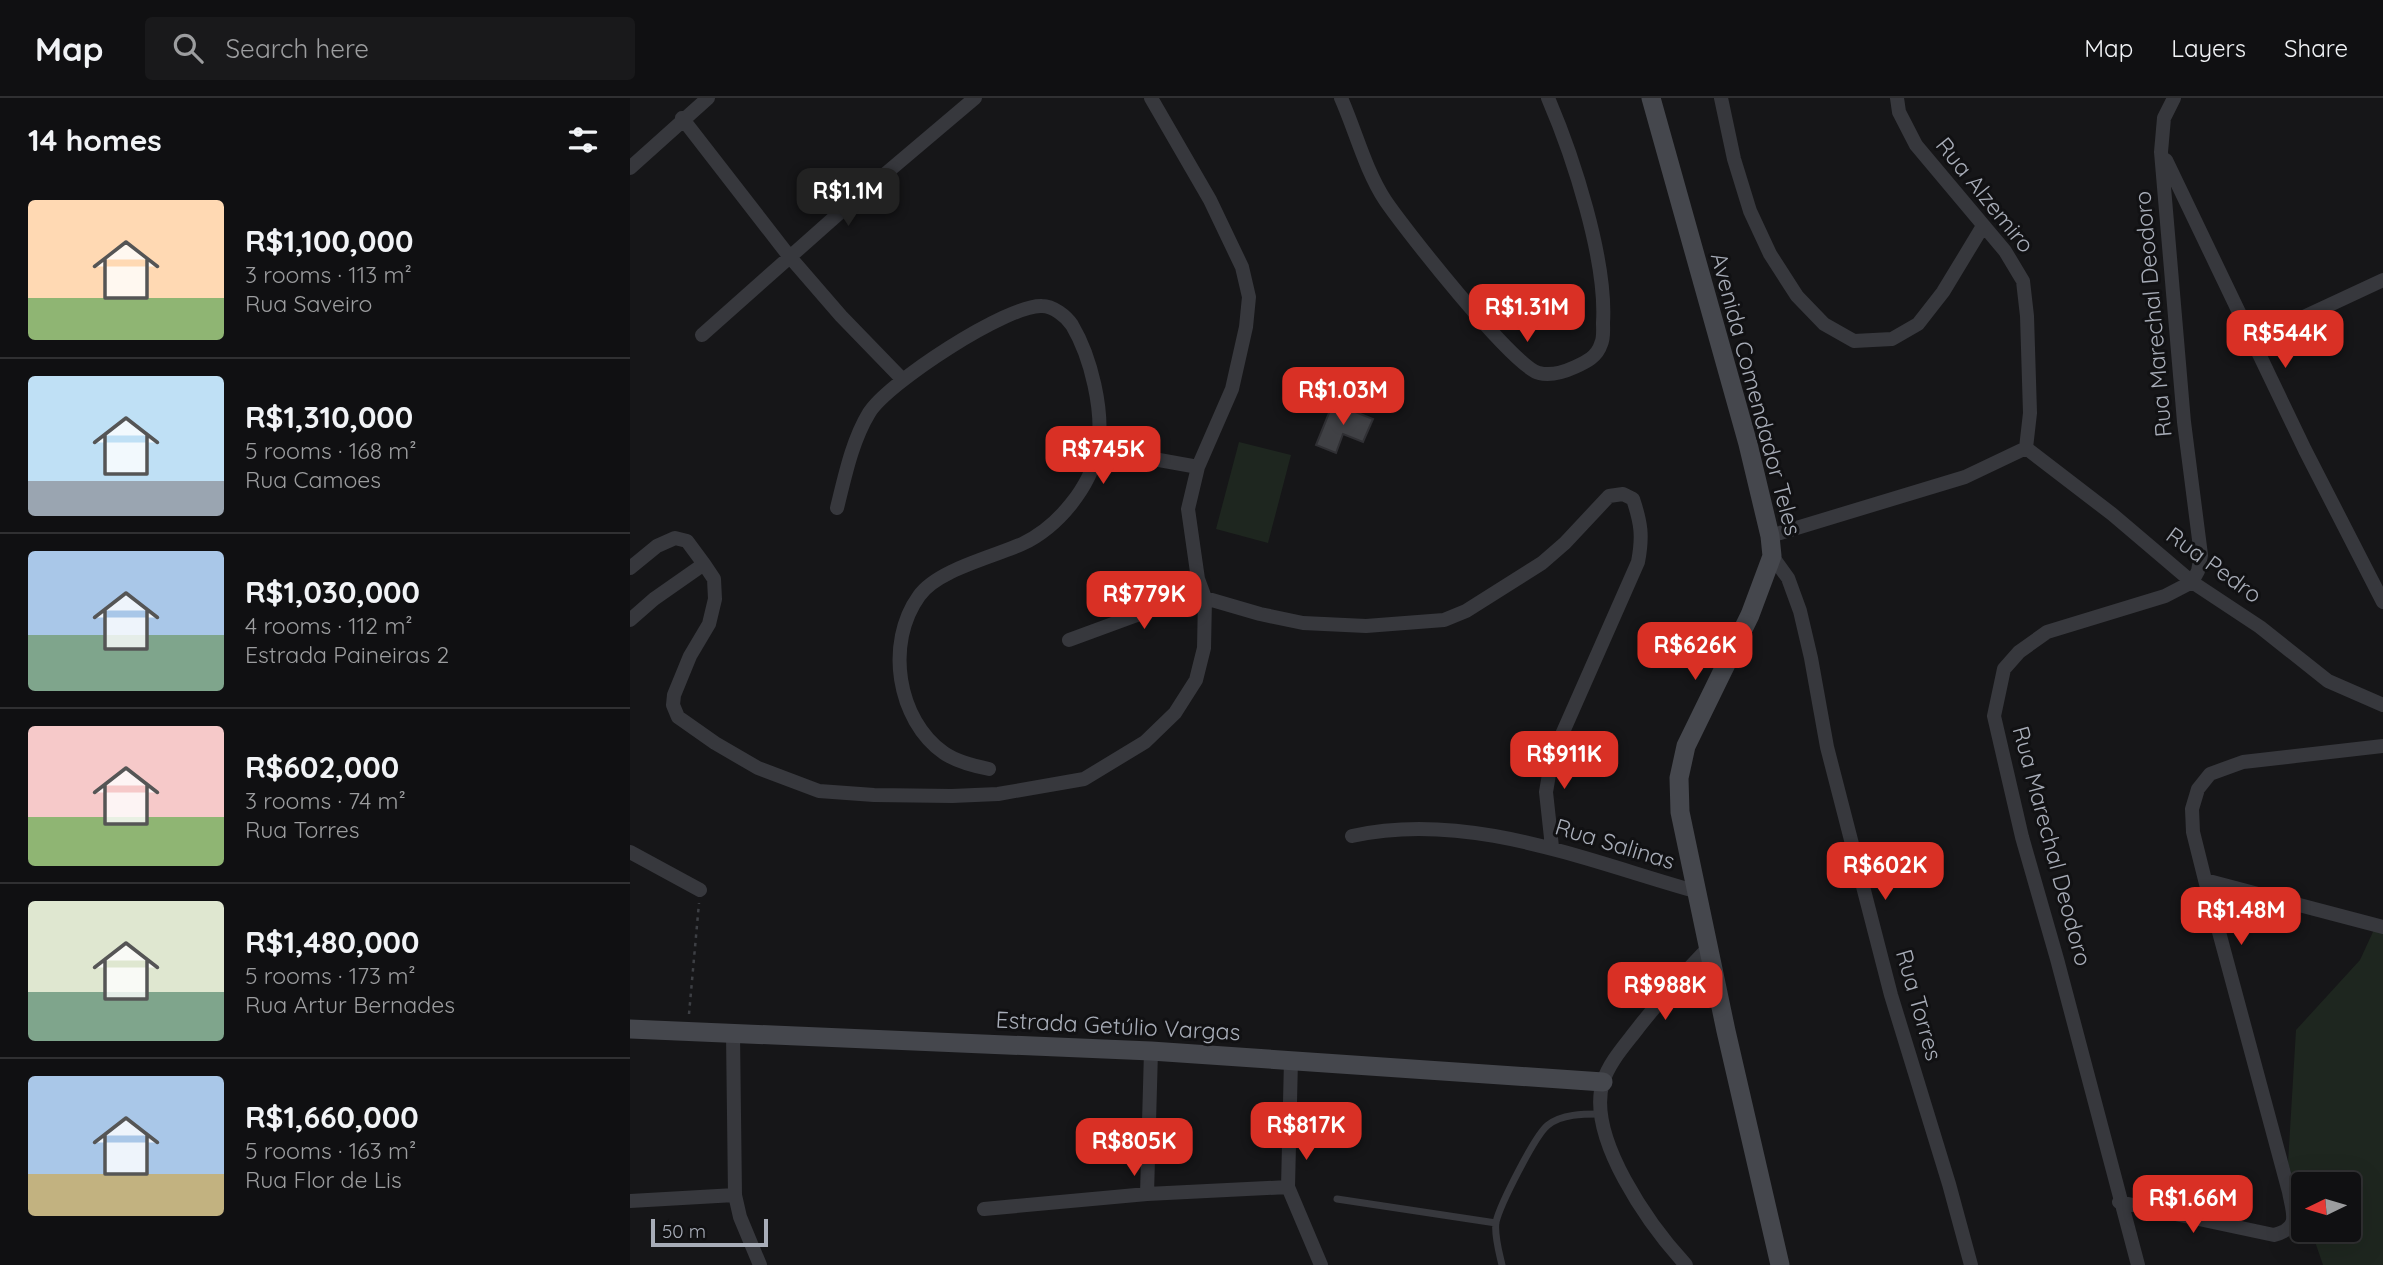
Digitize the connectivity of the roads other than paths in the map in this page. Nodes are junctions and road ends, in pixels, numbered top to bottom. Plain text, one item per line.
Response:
1 (708, 98) edge
2 (975, 98) edge
3 (1151, 98) edge
4 (1341, 98) edge
5 (1548, 98) edge
6 (1651, 98) edge
7 (1721, 98) edge
8 (1897, 98) edge
9 (2171, 99) edge
10 (682, 118) junction
11 (2161, 152) junction
12 (630, 168) edge
13 (1983, 226) junction
14 (789, 256) junction
15 (2383, 280) edge
16 (702, 335) dead end
17 (2252, 341) junction
18 (903, 380) junction
19 (2026, 448) junction
20 (1098, 449) junction
21 (1198, 467) junction
22 (837, 508) dead end
23 (1770, 536) junction
24 (1772, 556) junction
25 (704, 564) junction
26 (630, 568) edge
27 (1198, 579) junction
28 (2192, 582) junction
29 (1205, 598) junction
30 (2383, 600) edge
31 (630, 620) edge
32 (1069, 640) dead end
33 (2383, 705) edge
34 (2383, 747) edge
35 (989, 769) dead end
36 (1352, 836) dead end
37 (1552, 847) junction
38 (630, 852) edge
39 (2205, 880) junction
40 (699, 890) road end
41 (1698, 892) junction
42 (2383, 927) edge
43 (1708, 948) junction
44 (630, 1029) edge
45 (733, 1034) junction
46 (1151, 1051) junction
47 (1290, 1060) junction
48 (1603, 1082) junction
49 (1601, 1114) junction
50 (1287, 1187) junction
51 (1147, 1194) junction
52 (735, 1195) junction
53 (1337, 1199) dead end
54 (630, 1201) edge
55 (2119, 1202) junction
56 (984, 1209) dead end
57 (1496, 1223) junction
58 (760, 1265) edge
59 (1321, 1265) edge
60 (1503, 1265) edge
61 (1686, 1265) edge
62 (1780, 1265) edge
63 (1971, 1265) edge
64 (2138, 1265) edge

1 - 10 street
2 - 14 street
3 - 21 street
4 - 5 street
6 - 23 main road, Avenida Comendador Teles
7 - 13 street
8 - 13 street, Rua Alzemiro
9 - 11 street, Rua Marechal Deodoro
10 - 12 street
10 - 14 street
11 - 17 street
11 - 28 street, Rua Marechal Deodoro
13 - 19 street, Rua Alzemiro
14 - 16 street
14 - 18 street
15 - 17 street
17 - 30 street
18 - 20 street
18 - 22 street
19 - 23 street
19 - 28 street, Rua Pedro
20 - 21 street
20 - 35 street
21 - 27 street
23 - 24 main road, Avenida Comendador Teles
24 - 41 main road, Avenida Comendador Teles
24 - 63 street, Rua Torres
25 - 26 street
25 - 29 street
25 - 31 street
27 - 29 street
27 - 32 street
28 - 33 street, Rua Pedro
28 - 55 street, Rua Marechal Deodoro
29 - 37 street
34 - 39 street
36 - 37 street, Rua Salinas
37 - 41 street, Rua Salinas
38 - 40 street
39 - 42 street
39 - 55 street
41 - 43 main road, Avenida Comendador Teles
43 - 48 street
43 - 62 main road, Avenida Comendador Teles
44 - 45 main road, Estrada Getúlio Vargas
45 - 46 main road, Estrada Getúlio Vargas
45 - 52 street
46 - 47 main road, Estrada Getúlio Vargas
46 - 51 street
47 - 48 main road, Estrada Getúlio Vargas
47 - 50 street
48 - 49 street
49 - 57 lane
49 - 61 street
50 - 51 street
50 - 59 street
51 - 56 street
52 - 54 street
52 - 58 street
53 - 57 lane
55 - 64 street, Rua Marechal Deodoro
57 - 60 lane

